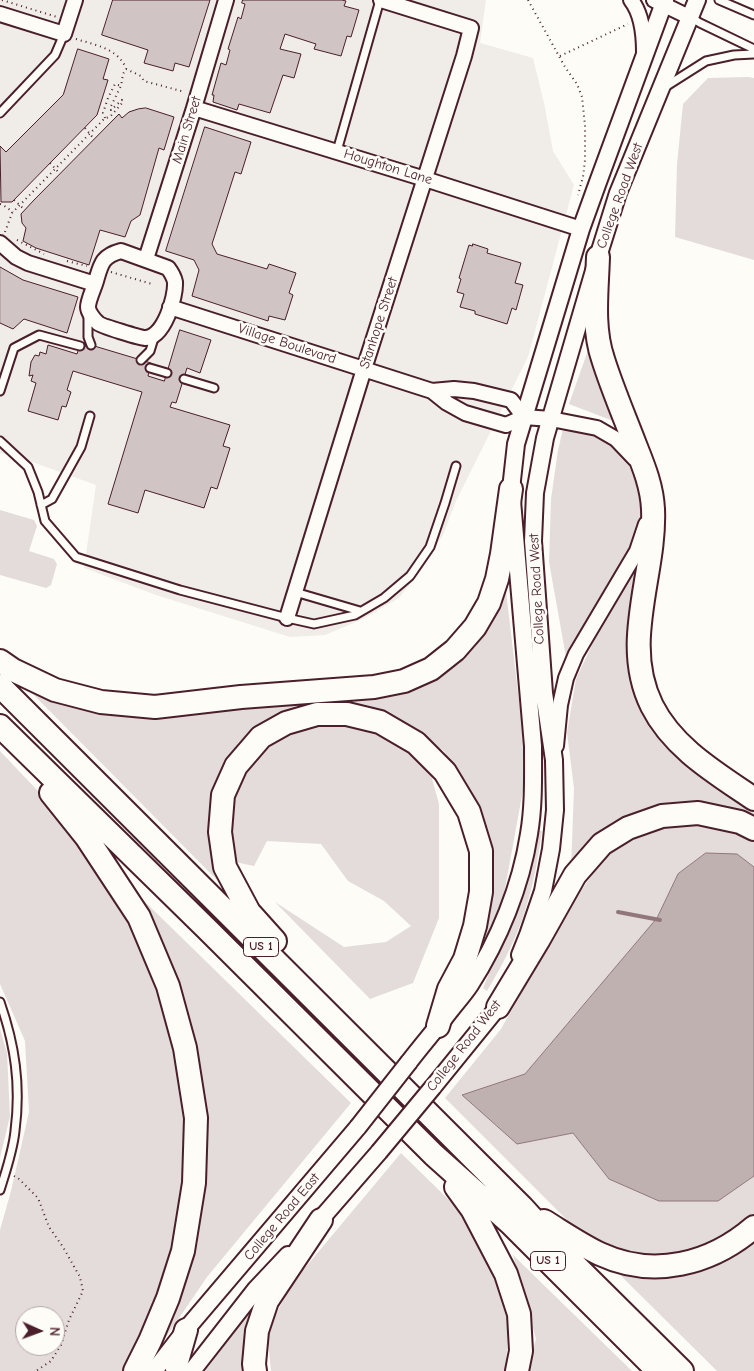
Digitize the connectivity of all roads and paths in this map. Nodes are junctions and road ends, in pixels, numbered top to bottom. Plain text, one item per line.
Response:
1 (2, 0) edge
2 (75, 0) edge
3 (226, 0) edge
4 (381, 0) edge
5 (528, 0) edge
6 (631, 0) edge
7 (697, 0) edge
8 (719, 0) edge
9 (660, 1) edge
10 (0, 14) edge
11 (754, 15) edge
12 (689, 16) junction
13 (69, 20) junction
14 (629, 23) dead end
15 (68, 36) junction
16 (754, 48) edge
17 (754, 54) edge
18 (644, 55) junction
19 (560, 56) junction
20 (126, 69) junction
21 (121, 86) junction
22 (661, 90) junction
23 (196, 102) junction
24 (0, 113) edge
25 (105, 118) junction
26 (85, 128) dead end
27 (94, 139) dead end
28 (337, 152) junction
29 (50, 163) dead end
30 (60, 174) dead end
31 (425, 179) junction
32 (578, 196) dead end
33 (14, 200) dead end
34 (0, 204) edge
35 (25, 210) dead end
36 (13, 212) junction
37 (0, 229) edge
38 (582, 229) junction
39 (5, 237) edge
40 (14, 238) dead end
41 (46, 255) dead end
42 (598, 257) junction
43 (146, 259) junction
44 (63, 260) dead end
45 (99, 268) junction
46 (95, 284) junction
47 (152, 284) dead end
48 (170, 307) junction
49 (88, 308) junction
50 (155, 335) junction
51 (91, 345) dead end
52 (80, 346) dead end
53 (141, 360) dead end
54 (153, 369) dead end
55 (364, 369) junction
56 (167, 373) dead end
57 (184, 379) dead end
58 (214, 388) dead end
59 (0, 391) edge
60 (432, 391) junction
61 (90, 416) dead end
62 (524, 417) junction
63 (551, 419) junction
64 (0, 441) edge
65 (456, 466) dead end
66 (647, 474) junction
67 (511, 489) junction
68 (41, 505) junction
69 (295, 592) junction
70 (360, 612) junction
71 (287, 618) junction
72 (0, 661) edge
73 (0, 686) edge
74 (0, 728) edge
75 (554, 760) junction
76 (754, 799) edge
77 (754, 829) edge
78 (0, 1002) edge
79 (498, 1007) junction
80 (327, 1013) junction
81 (438, 1026) junction
82 (409, 1062) joint
83 (378, 1152) joint
84 (434, 1156) junction
85 (5, 1173) junction
86 (0, 1190) edge
87 (522, 1207) junction
88 (321, 1220) junction
89 (754, 1226) edge
90 (186, 1330) junction
91 (36, 1371) edge
92 (135, 1371) edge
93 (154, 1371) edge
94 (178, 1371) edge
95 (192, 1371) edge
96 (255, 1371) edge
97 (517, 1371) edge
98 (658, 1371) edge
99 (682, 1371) edge

1 - 13 path
2 - 13 street
3 - 23 street, Main Street
4 - 28 lane
4 - 31 street, Stanhope Street
5 - 19 path
6 - 18 street
7 - 12 street, College Road West
8 - 11 lane
9 - 12 street
9 - 18 street, College Road West
10 - 15 street
12 - 16 lane
12 - 22 street, College Road West
13 - 15 street
14 - 19 path
15 - 20 path
15 - 24 lane
17 - 22 lane
18 - 38 street, College Road West
19 - 32 path
20 - 21 path
20 - 23 path
21 - 25 path
21 - 25 path
22 - 42 street, College Road West
23 - 28 street, Houghton Lane
23 - 43 street, Main Street
25 - 36 path
26 - 27 path, bridge
28 - 31 street, Houghton Lane
29 - 30 path, bridge
31 - 38 street, Houghton Lane
31 - 55 street, Stanhope Street
33 - 35 path, bridge
34 - 36 path
36 - 39 path
37 - 39 path
38 - 62 street, College Road West
39 - 46 street
40 - 41 path
42 - 63 street, College Road West
42 - 66 highway
43 - 45 street
43 - 48 street
44 - 45 path
45 - 46 street
45 - 47 path
46 - 49 street
48 - 50 street
48 - 55 street, Village Boulevard
49 - 50 street
49 - 51 lane
50 - 53 lane
52 - 59 lane
54 - 56 lane
55 - 60 street, Village Boulevard
55 - 69 street, Stanhope Street
57 - 58 lane
60 - 62 street, Village Boulevard
60 - 62 street, Village Boulevard
61 - 68 lane
62 - 63 street, Village Boulevard
62 - 67 street, College Road West
63 - 66 street, Village Boulevard
63 - 75 street, College Road West
64 - 68 lane
65 - 70 lane
66 - 75 street
66 - 76 highway
67 - 72 highway
67 - 81 street, College Road West
68 - 71 lane
69 - 70 lane
69 - 71 street, Stanhope Street
70 - 71 lane
73 - 80 highway, US 1
74 - 84 highway, US 1
74 - 92 highway
75 - 79 street, College Road West
77 - 79 highway
78 - 85 lane
79 - 83 street, College Road West, bridge
80 - 81 highway
80 - 87 highway, US 1
81 - 82 street, College Road West
82 - 90 street, College Road East, bridge
83 - 88 street, College Road East
84 - 97 highway
84 - 98 highway, US 1
85 - 86 lane
85 - 91 path
87 - 89 highway
87 - 99 highway, US 1
88 - 95 street, College Road East
88 - 96 highway
90 - 93 street, College Road East
90 - 94 highway

